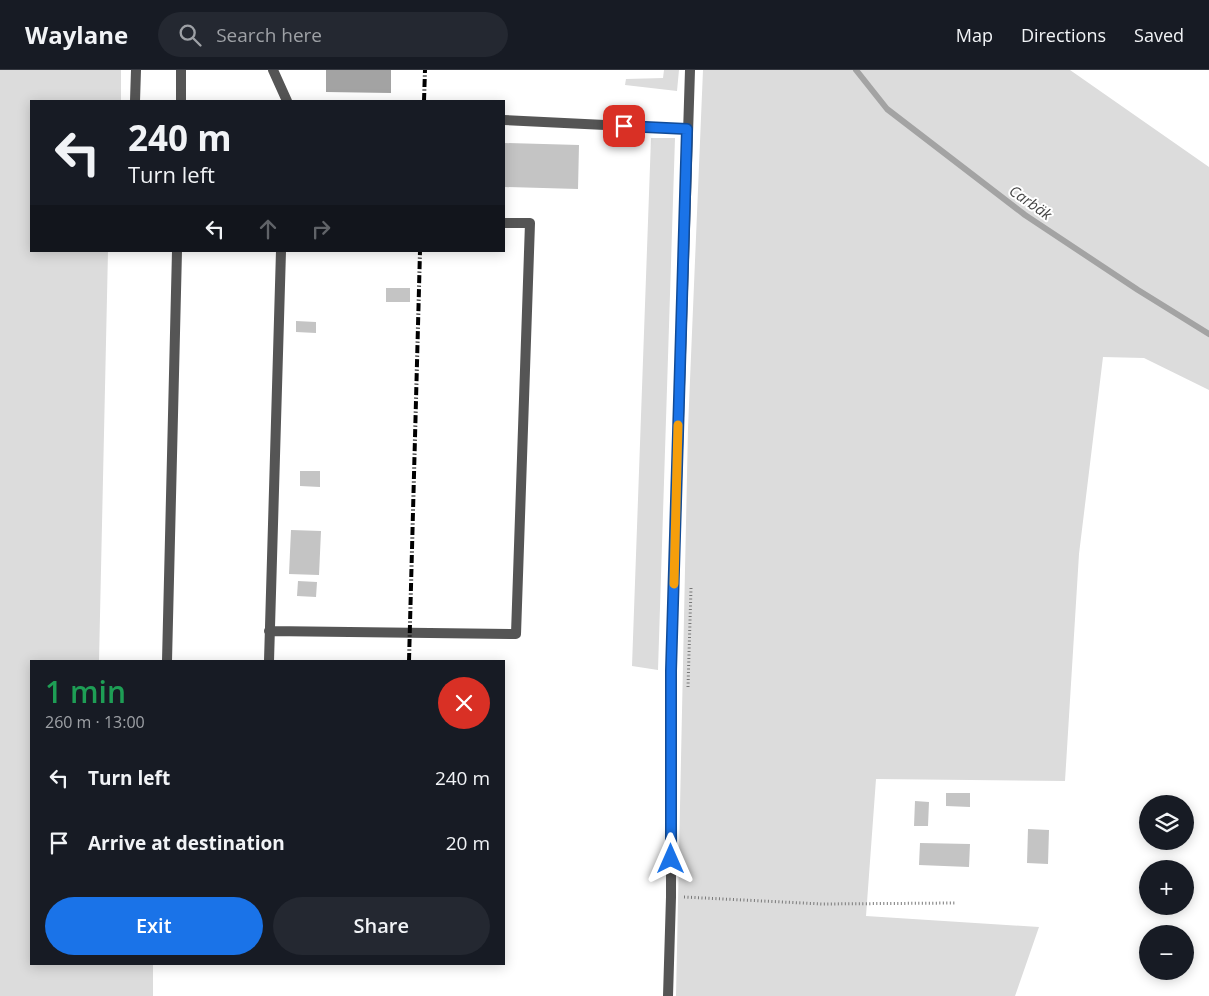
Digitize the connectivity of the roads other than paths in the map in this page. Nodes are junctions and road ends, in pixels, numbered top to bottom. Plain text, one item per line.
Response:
1 (136, 70) edge
2 (181, 70) edge
3 (273, 70) edge
4 (690, 70) edge
5 (135, 100) edge
6 (181, 100) edge
7 (287, 100) edge
8 (505, 120) edge
9 (687, 129) junction
10 (505, 223) edge
11 (177, 252) edge
12 (281, 252) edge
13 (269, 631) junction
14 (167, 660) edge
15 (268, 660) edge
16 (668, 996) edge

1 - 5 street
2 - 6 street
3 - 7 street
4 - 9 street
8 - 9 street
9 - 16 street
10 - 13 street
11 - 14 street
12 - 13 street
13 - 15 street

